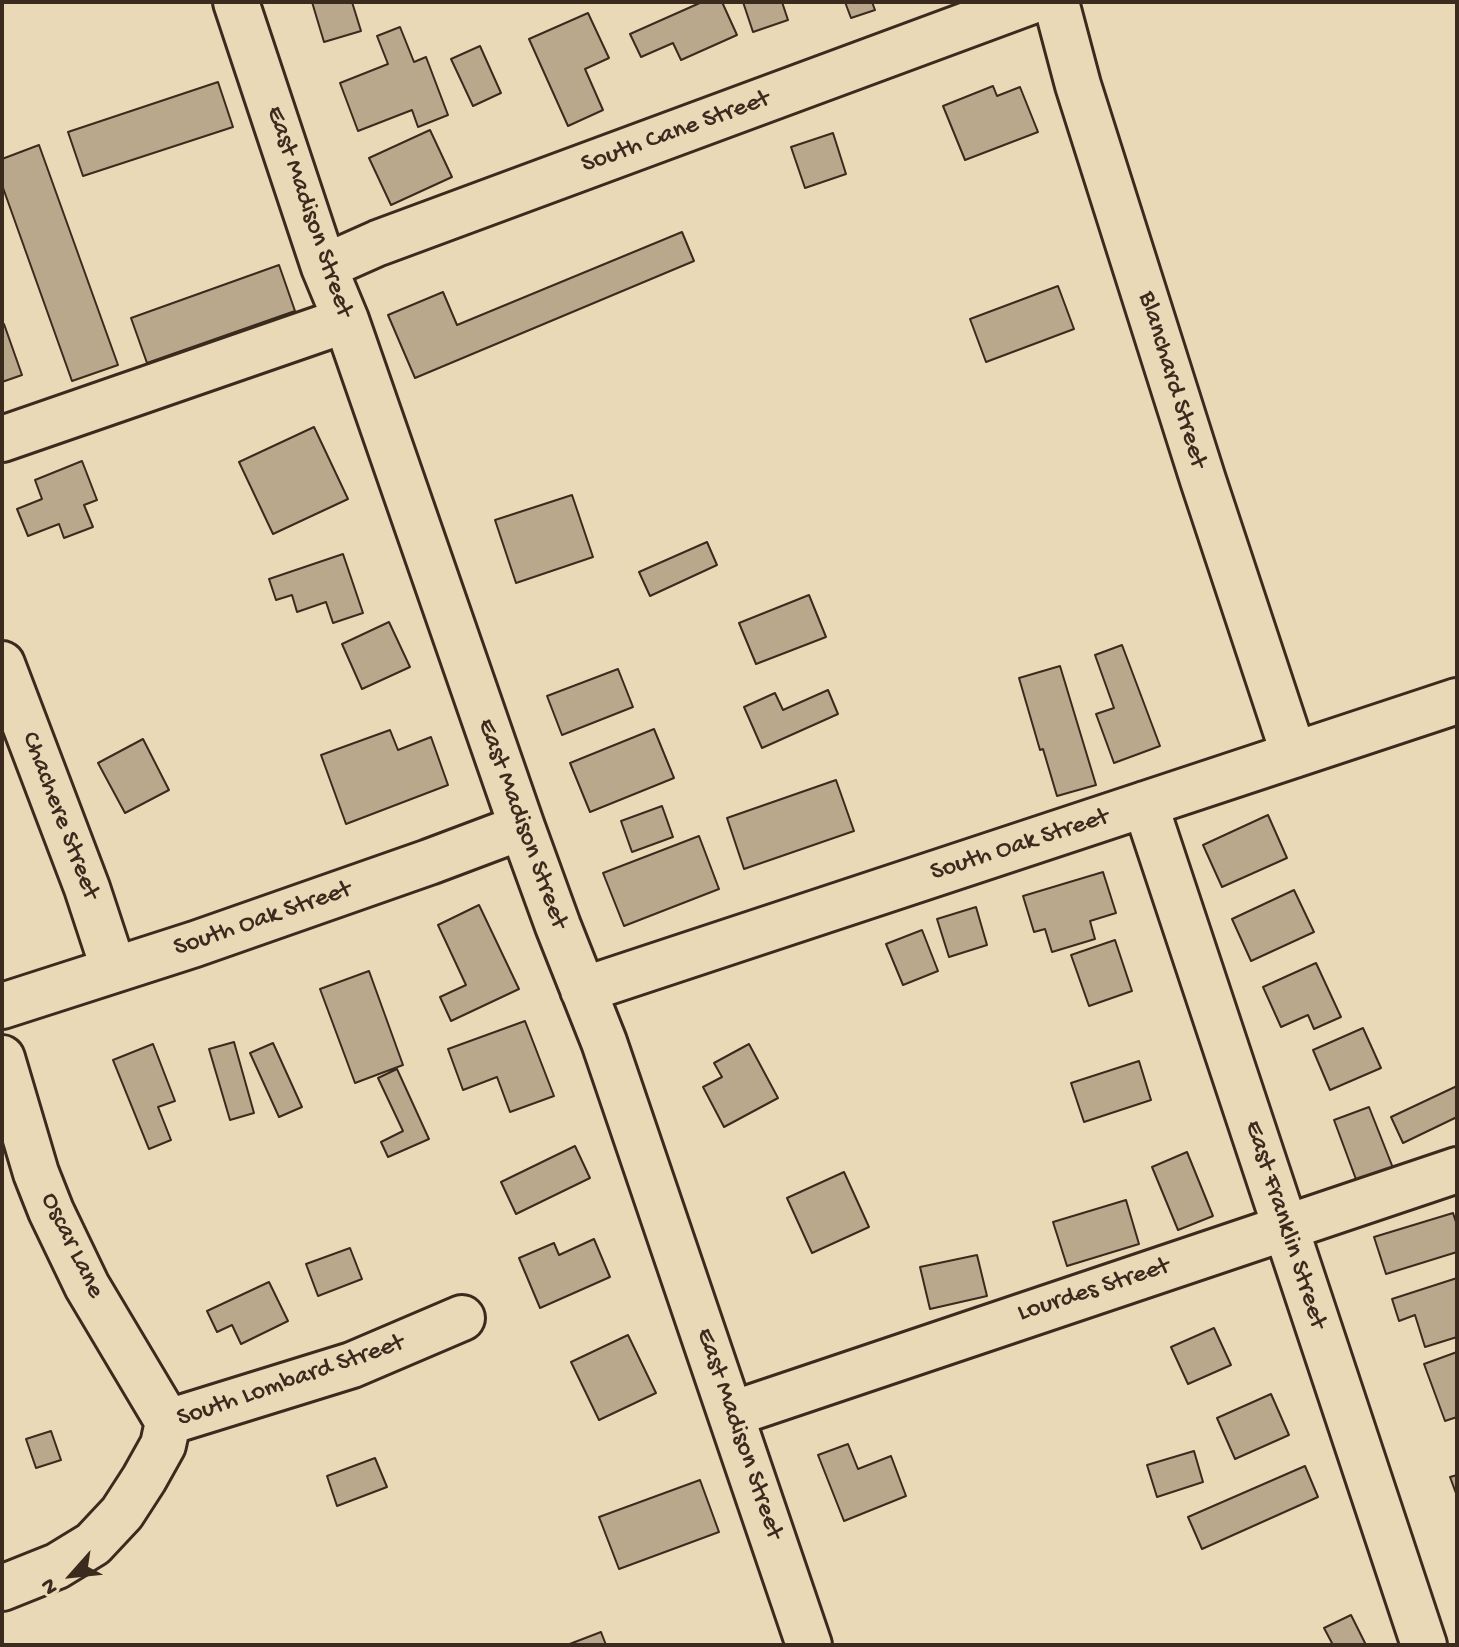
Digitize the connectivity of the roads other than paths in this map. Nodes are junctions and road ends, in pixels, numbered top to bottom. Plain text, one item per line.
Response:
1 (236, 2) edge
2 (1029, 2) edge
3 (1056, 2) edge
4 (324, 267) junction
5 (346, 320) junction
6 (2, 439) edge
7 (2, 664) edge
8 (1457, 701) edge
9 (1294, 755) junction
10 (1145, 804) junction
11 (522, 827) junction
12 (114, 970) junction
13 (583, 990) junction
14 (2, 1006) edge
15 (2, 1058) edge
16 (1457, 1170) edge
17 (1285, 1229) junction
18 (462, 1318) dead end
19 (732, 1414) junction
20 (168, 1422) junction
21 (2, 1588) edge
22 (809, 1645) edge
23 (1424, 1645) edge

1 - 4 street, East Madison Street
2 - 4 street, South Cane Street
3 - 9 street, Blanchard Street
4 - 5 street, East Madison Street
5 - 6 street
5 - 11 street, East Madison Street
7 - 12 street, Chachere Street
8 - 9 street, South Oak Street
9 - 10 street, South Oak Street
10 - 13 street, South Oak Street
10 - 17 street, East Franklin Street
11 - 12 street, South Oak Street
11 - 13 street, East Madison Street
12 - 14 street, South Oak Street
13 - 19 street, East Madison Street
15 - 20 street, Oscar Lane
16 - 17 street, Lourdes Street
17 - 19 street, Lourdes Street
17 - 23 street, East Franklin Street
18 - 20 street, South Lombard Street
19 - 22 street, East Madison Street
20 - 21 street, South Lombard Street

